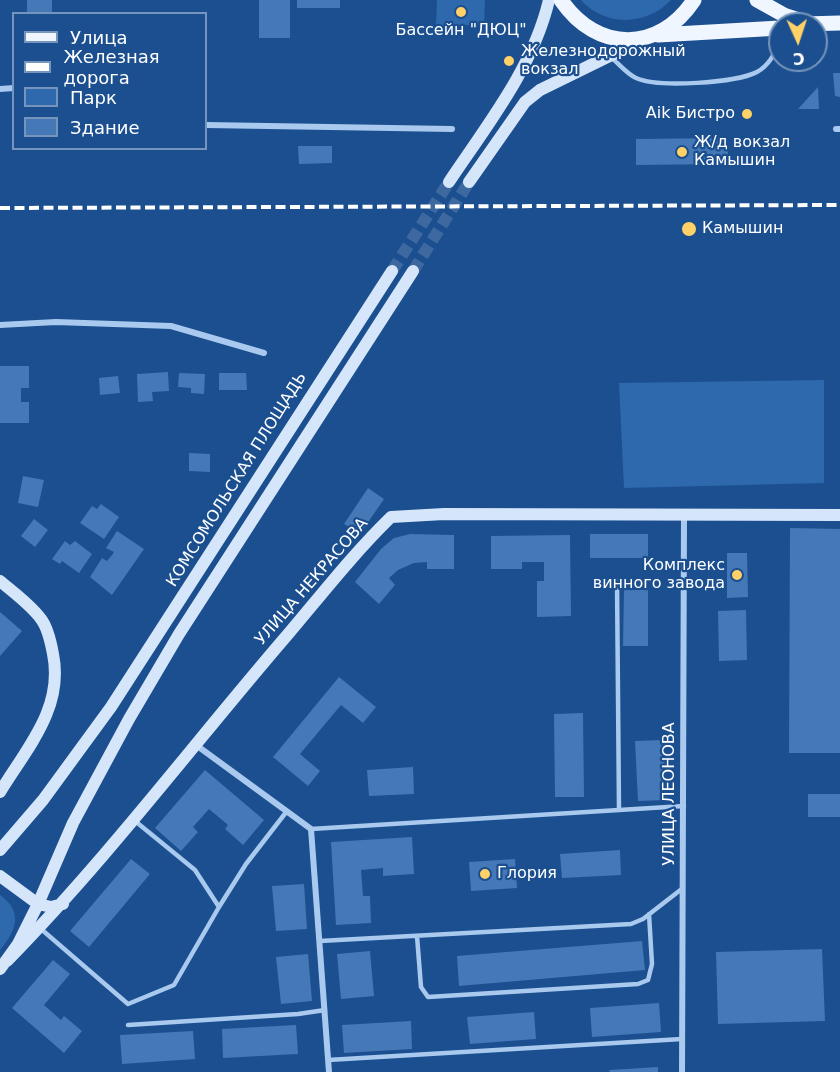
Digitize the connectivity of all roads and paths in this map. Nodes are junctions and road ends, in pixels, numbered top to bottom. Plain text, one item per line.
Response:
1 (549, 0) edge
2 (561, 0) edge
3 (694, 0) edge
4 (757, 0) edge
5 (779, 12) edge
6 (768, 29) edge
7 (652, 37) junction
8 (609, 55) junction
9 (768, 61) edge
10 (207, 125) edge
11 (452, 129) dead end
12 (449, 182) tunnel mouth
13 (469, 182) tunnel mouth
14 (392, 271) tunnel mouth
15 (413, 271) tunnel mouth
16 (0, 325) edge
17 (264, 353) dead end
18 (840, 515) edge
19 (684, 516) junction
20 (0, 581) edge
21 (617, 581) dead end
22 (195, 745) junction
23 (0, 792) edge
24 (684, 806) junction
25 (619, 810) junction
26 (287, 811) junction
27 (133, 819) junction
28 (311, 829) junction
29 (0, 849) edge
30 (0, 876) edge
31 (683, 888) junction
32 (38, 904) junction
33 (63, 904) junction
34 (219, 907) junction
35 (649, 914) junction
36 (39, 928) junction
37 (417, 936) junction
38 (320, 941) junction
39 (3, 965) edge
40 (325, 1010) junction
41 (128, 1024) dead end
42 (682, 1039) junction
43 (328, 1060) junction
44 (329, 1072) edge
45 (682, 1072) edge

1 - 12 main road
2 - 7 main road
3 - 7 main road
4 - 5 main road
6 - 7 main road
7 - 8 main road
8 - 9 lane
8 - 13 main road
10 - 11 street
14 - 29 main road, КОМСОМОЛЬСКАЯ ПЛОЩАДЬ
15 - 32 main road
16 - 17 street
18 - 19 main road, УЛИЦА НЕКРАСОВА
19 - 22 main road, УЛИЦА НЕКРАСОВА
19 - 24 street, УЛИЦА ЛЕОНОВА
20 - 23 main road
21 - 25 lane
22 - 26 street
22 - 27 main road, УЛИЦА НЕКРАСОВА
24 - 25 lane
24 - 31 street, УЛИЦА ЛЕОНОВА
25 - 28 lane
26 - 28 street
26 - 34 lane
27 - 33 main road, УЛИЦА НЕКРАСОВА
27 - 34 lane
28 - 38 street
30 - 32 main road
31 - 35 lane
31 - 42 street, УЛИЦА ЛЕОНОВА
32 - 33 main road
32 - 39 main road
33 - 36 main road, УЛИЦА НЕКРАСОВА
34 - 36 lane
35 - 37 lane
35 - 37 lane
36 - 39 main road, УЛИЦА НЕКРАСОВА
37 - 38 lane
38 - 40 street
40 - 41 lane
40 - 43 street
42 - 43 lane
42 - 45 street, УЛИЦА ЛЕОНОВА
43 - 44 street

